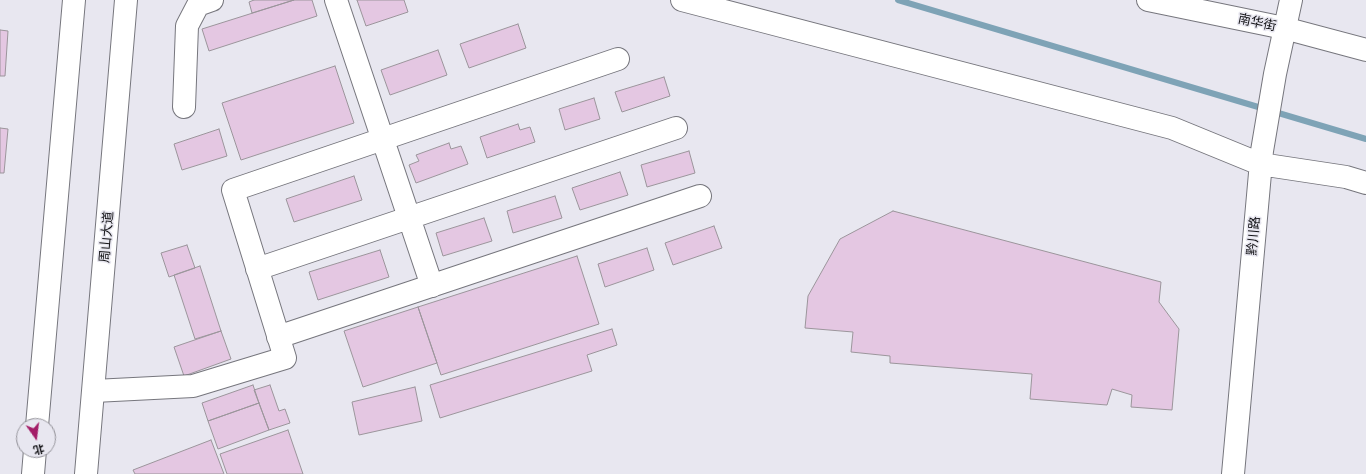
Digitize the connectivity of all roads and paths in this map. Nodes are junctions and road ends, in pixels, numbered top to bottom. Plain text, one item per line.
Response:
1 (74, 0) edge
2 (126, 0) edge
3 (212, 0) edge
4 (336, 0) edge
5 (1148, 0) edge
6 (1291, 0) edge
7 (686, 1) edge
8 (1284, 28) junction
9 (1366, 50) edge
10 (618, 60) dead end
11 (184, 107) dead end
12 (676, 128) dead end
13 (383, 139) junction
14 (1261, 158) junction
15 (1366, 183) edge
16 (700, 196) dead end
17 (409, 217) junction
18 (257, 268) junction
19 (432, 286) junction
20 (278, 337) junction
21 (94, 391) junction
22 (38, 418) edge
23 (34, 458) edge
24 (33, 474) edge
25 (86, 474) edge
26 (1233, 474) edge

1 - 22 main road
2 - 21 main road, 周山大道
3 - 11 main road
4 - 13 main road
5 - 8 main road, 南华街
6 - 8 main road, 黔川路
7 - 14 main road
8 - 9 main road, 南华街
8 - 14 main road, 黔川路
10 - 13 main road
12 - 17 main road
13 - 17 main road
13 - 18 main road
14 - 15 main road
14 - 26 main road, 黔川路
16 - 19 main road
17 - 18 main road
17 - 19 main road
18 - 20 main road
19 - 20 main road
20 - 21 main road
21 - 25 main road, 周山大道
23 - 24 main road

